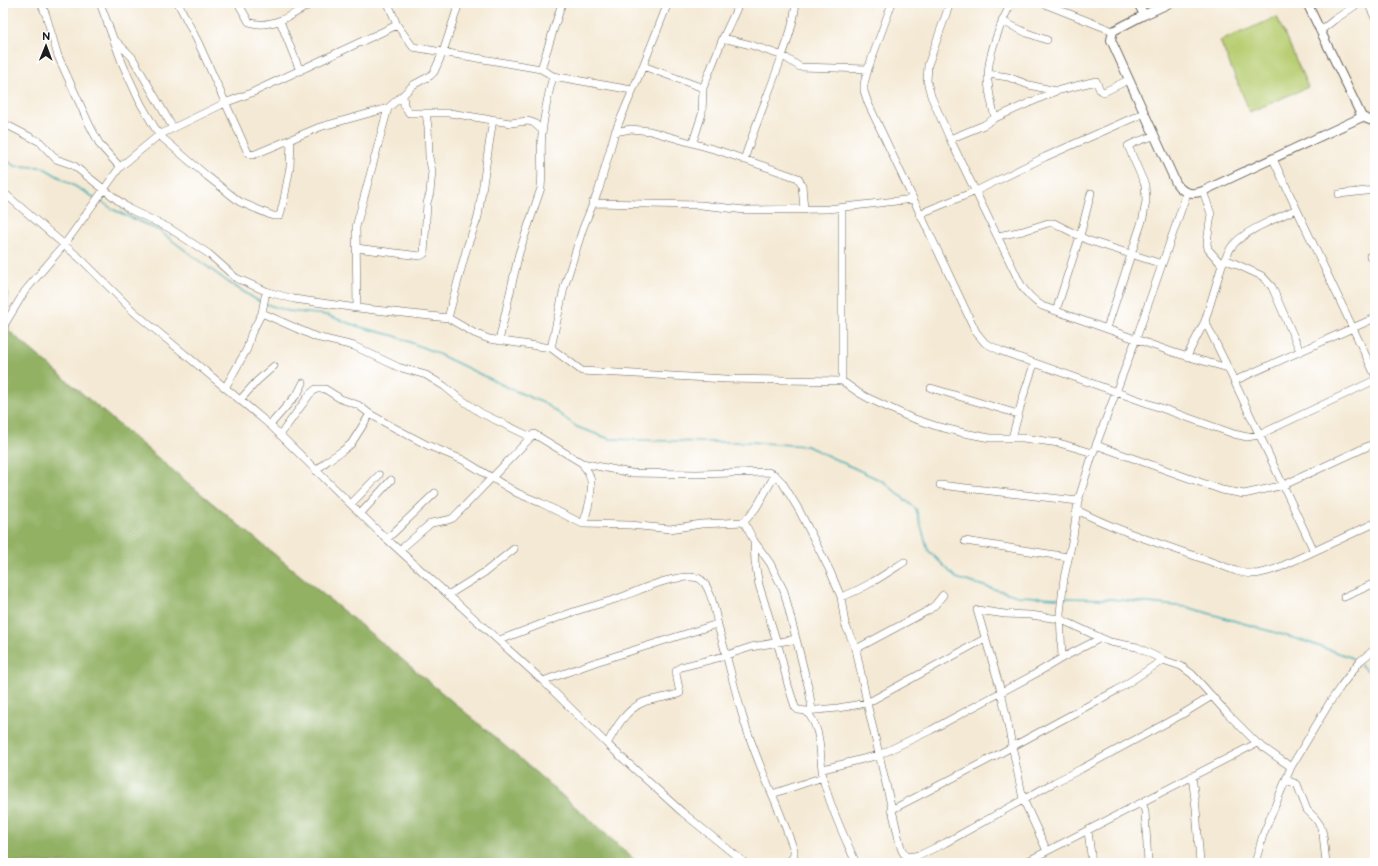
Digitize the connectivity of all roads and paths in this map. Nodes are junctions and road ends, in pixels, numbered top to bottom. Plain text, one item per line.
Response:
1 (41, 3) edge
2 (100, 3) edge
3 (178, 3) edge
4 (238, 3) edge
5 (312, 3) edge
6 (459, 3) edge
7 (562, 3) edge
8 (668, 3) edge
9 (730, 3) edge
10 (796, 3) edge
11 (892, 3) edge
12 (950, 3) edge
13 (1010, 3) edge
14 (1042, 3) edge
15 (1138, 3) edge
16 (1170, 3) edge
17 (1308, 3) edge
18 (1359, 3) edge
19 (1368, 3) edge
20 (391, 5) edge
21 (738, 5) edge
22 (1144, 15) junction
23 (1375, 18) edge
24 (280, 21) junction
25 (1002, 21) junction
26 (397, 25) junction
27 (1113, 31) junction
28 (1320, 31) junction
29 (114, 38) junction
30 (723, 38) junction
31 (1047, 40) dead end
32 (443, 52) junction
33 (783, 56) junction
34 (643, 66) junction
35 (541, 69) junction
36 (868, 69) junction
37 (300, 70) junction
38 (988, 74) junction
39 (553, 76) junction
40 (1128, 80) junction
41 (703, 88) junction
42 (632, 90) junction
43 (1056, 91) junction
44 (403, 95) junction
45 (224, 103) junction
46 (388, 108) junction
47 (426, 113) junction
48 (1144, 113) junction
49 (1362, 117) junction
50 (995, 118) junction
51 (493, 119) junction
52 (1375, 122) edge
53 (3, 123) edge
54 (173, 128) junction
55 (542, 130) junction
56 (614, 132) junction
57 (159, 135) junction
58 (1154, 136) junction
59 (950, 139) junction
60 (291, 140) junction
61 (693, 142) junction
62 (1273, 159) junction
63 (744, 160) junction
64 (120, 167) junction
65 (104, 190) junction
66 (1375, 190) edge
67 (976, 191) junction
68 (1203, 191) junction
69 (3, 192) edge
70 (1091, 193) dead end
71 (1187, 193) junction
72 (1339, 194) dead end
73 (913, 200) junction
74 (592, 203) junction
75 (842, 208) junction
76 (1296, 209) junction
77 (804, 210) junction
78 (919, 214) junction
79 (998, 236) junction
80 (1080, 236) junction
81 (64, 245) junction
82 (356, 248) junction
83 (1131, 254) junction
84 (1224, 262) junction
85 (1162, 264) junction
86 (266, 291) junction
87 (263, 306) junction
88 (357, 308) junction
89 (1056, 311) junction
90 (448, 318) junction
91 (1375, 318) edge
92 (1205, 322) junction
93 (3, 327) edge
94 (1107, 328) junction
95 (1352, 328) junction
96 (1136, 339) junction
97 (499, 341) junction
98 (551, 348) junction
99 (1300, 351) junction
100 (1187, 356) junction
101 (1034, 364) junction
102 (274, 366) dead end
103 (1228, 368) junction
104 (1375, 375) edge
105 (1375, 380) edge
106 (842, 381) junction
107 (1234, 381) junction
108 (303, 383) dead end
109 (224, 388) junction
110 (931, 388) dead end
111 (1116, 391) junction
112 (240, 400) junction
113 (370, 414) junction
114 (1018, 414) junction
115 (270, 425) junction
116 (1259, 434) junction
117 (280, 435) junction
118 (531, 437) junction
119 (1012, 438) junction
120 (1375, 443) edge
121 (1096, 445) junction
122 (1093, 453) junction
123 (582, 463) junction
124 (316, 471) junction
125 (379, 475) dead end
126 (775, 475) junction
127 (492, 477) junction
128 (391, 480) dead end
129 (940, 485) dead end
130 (1284, 486) junction
131 (435, 493) dead end
132 (1078, 501) junction
133 (351, 504) junction
134 (1077, 510) junction
135 (361, 513) junction
136 (744, 522) junction
137 (1375, 523) edge
138 (583, 524) junction
139 (387, 539) junction
140 (754, 541) junction
141 (965, 541) dead end
142 (514, 549) dead end
143 (400, 550) junction
144 (1314, 551) junction
145 (1068, 557) junction
146 (904, 562) dead end
147 (1375, 583) edge
148 (448, 595) junction
149 (943, 595) dead end
150 (841, 597) junction
151 (1344, 597) dead end
152 (1060, 619) junction
153 (717, 624) junction
154 (986, 638) junction
155 (1101, 638) junction
156 (796, 639) junction
157 (499, 640) junction
158 (777, 642) junction
159 (856, 649) junction
160 (1375, 649) edge
161 (726, 655) junction
162 (1062, 658) junction
163 (1164, 660) junction
164 (543, 681) junction
165 (1001, 691) junction
166 (1212, 696) junction
167 (867, 702) junction
168 (809, 710) junction
169 (1257, 743) junction
170 (607, 744) junction
171 (1012, 746) junction
172 (879, 755) junction
173 (1291, 767) junction
174 (822, 769) junction
175 (1192, 776) junction
176 (823, 777) junction
177 (1286, 780) junction
178 (772, 794) junction
179 (1023, 799) junction
180 (1142, 802) junction
181 (891, 810) junction
182 (1088, 831) junction
183 (1047, 851) junction
184 (745, 863) edge
185 (789, 863) edge
186 (856, 863) edge
187 (1024, 863) edge
188 (1092, 863) edge
189 (1148, 863) edge
190 (1200, 863) edge
191 (1255, 863) edge
192 (1326, 863) edge

1 - 64 street
2 - 29 street
3 - 45 street
4 - 24 street
5 - 24 street
6 - 32 street
7 - 35 street
8 - 34 street
9 - 21 street
10 - 33 street
11 - 36 street
12 - 59 street
13 - 25 street
14 - 27 street
15 - 22 main road
16 - 22 main road
17 - 28 main road
18 - 28 street
19 - 23 street
20 - 26 street
21 - 30 street
22 - 27 main road
24 - 37 street
25 - 31 street
25 - 38 street
26 - 32 street
26 - 37 street
27 - 40 main road
28 - 49 main road
29 - 54 street
29 - 57 street
30 - 33 street
30 - 41 street
32 - 35 street
32 - 44 street
33 - 36 street
33 - 63 street
34 - 41 street
34 - 42 street
35 - 39 street
36 - 73 street
37 - 45 street
38 - 43 street
38 - 50 street
39 - 42 street
39 - 55 street
40 - 43 street
40 - 48 main road
41 - 61 street
42 - 56 street
43 - 50 street
44 - 46 street
44 - 47 street
45 - 54 street
45 - 60 street
46 - 60 street
46 - 82 street
47 - 51 street
47 - 82 street
48 - 58 main road
48 - 67 street
49 - 52 main road
49 - 62 main road
50 - 59 street
51 - 55 street
51 - 90 street
53 - 65 street
54 - 57 street
55 - 97 street
56 - 61 street
56 - 74 street
57 - 60 street
57 - 64 street
58 - 71 main road
58 - 83 street
59 - 67 street
61 - 63 street
62 - 68 main road
62 - 76 street
63 - 77 street
64 - 65 street
65 - 81 street
65 - 86 street
66 - 72 street
67 - 78 street
67 - 79 street
68 - 71 main road
68 - 84 street
69 - 81 street
70 - 80 street
71 - 85 street
73 - 75 street
73 - 78 street
74 - 77 street
74 - 98 street
75 - 77 street
75 - 106 street
76 - 84 street
76 - 95 street
78 - 101 street
79 - 80 street
79 - 89 street
80 - 83 street
80 - 89 street
81 - 93 street
81 - 109 street
82 - 88 street
83 - 85 street
83 - 94 street
84 - 92 street
84 - 99 street
85 - 96 street
86 - 87 street
86 - 88 street
87 - 109 street
87 - 118 street
88 - 90 street
89 - 94 street
90 - 97 street
91 - 95 street
92 - 100 street
92 - 103 street
94 - 96 street
95 - 99 street
95 - 104 street
96 - 100 street
96 - 111 street
97 - 98 street
98 - 106 street
99 - 107 street
100 - 103 street
101 - 111 street
101 - 114 street
102 - 112 street
103 - 107 street
105 - 116 street
106 - 119 street
107 - 116 street
108 - 115 street
109 - 112 street
110 - 114 street
111 - 116 street
111 - 121 street
112 - 115 street
113 - 117 street
113 - 124 street
113 - 127 street
114 - 119 street
115 - 117 street
116 - 130 street
117 - 124 street
118 - 123 street
118 - 127 street
119 - 122 street
120 - 130 street
121 - 122 street
121 - 130 street
122 - 132 street
123 - 126 street
123 - 138 street
124 - 133 street
125 - 133 street
126 - 136 street
126 - 150 street
127 - 138 street
127 - 143 street
128 - 135 street
129 - 132 street
130 - 144 street
131 - 139 street
132 - 134 street
133 - 135 street
134 - 144 street
134 - 145 street
135 - 139 street
136 - 138 street
136 - 140 street
137 - 144 street
139 - 143 street
140 - 156 street
140 - 158 street
141 - 145 street
142 - 148 street
143 - 148 street
145 - 152 street
146 - 150 street
147 - 151 street
148 - 157 street
149 - 159 street
150 - 159 street
152 - 154 street
152 - 155 street
152 - 162 street
153 - 157 street
153 - 161 street
153 - 164 street
154 - 165 street
154 - 167 street
155 - 162 street
155 - 163 street
156 - 158 street
156 - 168 street
157 - 164 street
158 - 161 street
158 - 168 street
159 - 167 street
160 - 173 street
161 - 170 street
161 - 178 street
162 - 165 street
163 - 166 street
163 - 171 street
164 - 170 street
165 - 171 street
165 - 172 street
166 - 169 street
166 - 179 street
167 - 168 street
167 - 172 street
168 - 174 street
169 - 173 street
169 - 175 street
170 - 184 street
171 - 179 street
171 - 181 street
172 - 174 street
172 - 181 street
173 - 177 street
174 - 176 street
175 - 180 street
175 - 190 street
176 - 178 street
176 - 186 street
177 - 191 street
177 - 192 street
178 - 185 street
179 - 181 street
179 - 183 street
180 - 182 street
180 - 189 street
182 - 183 street
182 - 188 street
183 - 187 street

